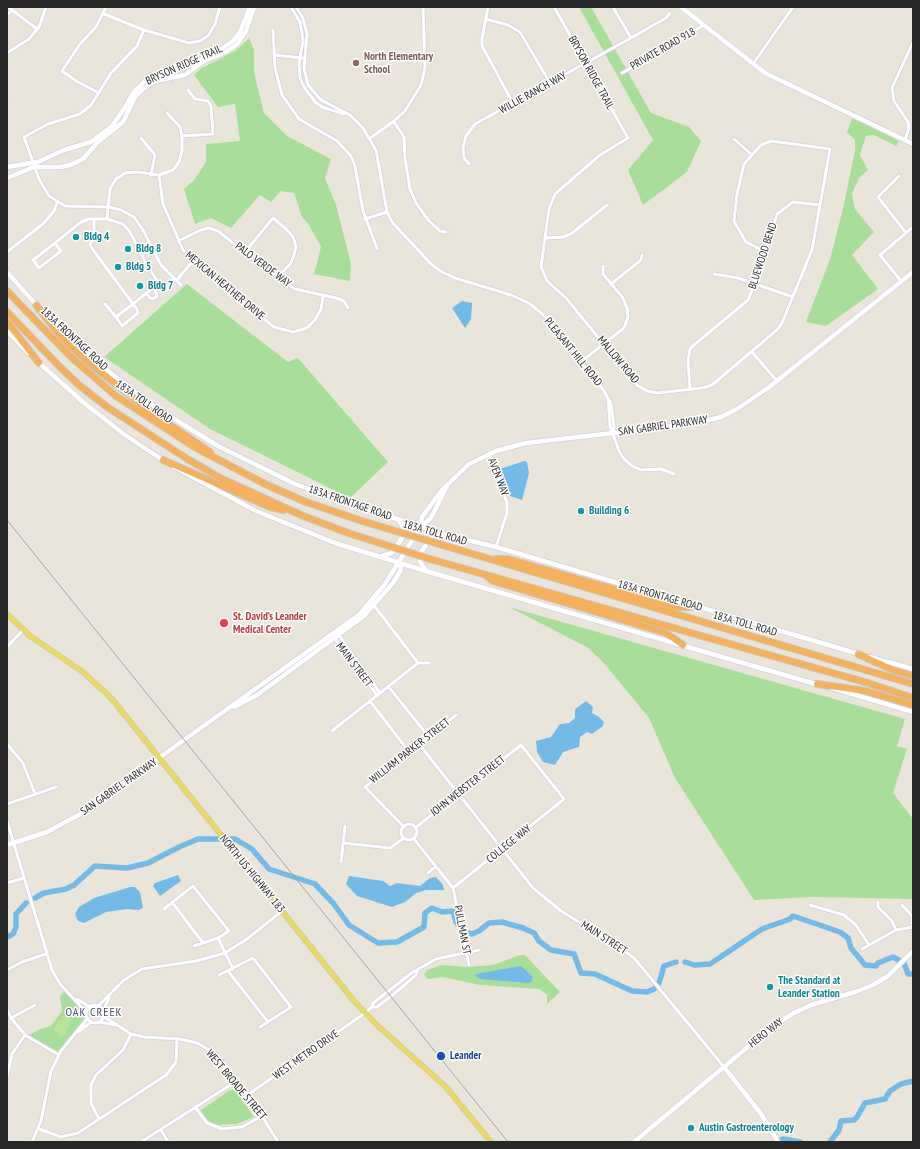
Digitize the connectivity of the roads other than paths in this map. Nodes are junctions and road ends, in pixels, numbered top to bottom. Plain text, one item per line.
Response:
1 (8, 7) edge
2 (46, 7) edge
3 (106, 7) edge
4 (218, 7) edge
5 (250, 7) edge
6 (254, 7) edge
7 (290, 7) edge
8 (296, 7) edge
9 (423, 7) edge
10 (488, 7) edge
11 (554, 7) edge
12 (613, 7) edge
13 (681, 7) edge
14 (793, 7) edge
15 (12, 10) junction
16 (670, 13) dead end
17 (104, 14) junction
18 (7, 15) edge
19 (486, 19) junction
20 (704, 25) junction
21 (37, 29) junction
22 (144, 30) junction
23 (273, 30) dead end
24 (631, 38) junction
25 (913, 42) edge
26 (7, 53) edge
27 (274, 55) junction
28 (300, 58) junction
29 (305, 58) junction
30 (586, 63) junction
31 (753, 64) junction
32 (622, 73) dead end
33 (550, 83) junction
34 (188, 90) dead end
35 (99, 93) junction
36 (513, 103) junction
37 (167, 113) dead end
38 (350, 115) junction
39 (394, 122) junction
40 (182, 136) junction
41 (141, 138) dead end
42 (628, 138) joint
43 (369, 139) junction
44 (734, 139) dead end
45 (905, 140) junction
46 (913, 144) edge
47 (752, 156) junction
48 (470, 164) dead end
49 (34, 165) junction
50 (7, 167) edge
51 (151, 175) junction
52 (159, 175) junction
53 (899, 176) dead end
54 (7, 178) edge
55 (57, 202) junction
56 (607, 205) dead end
57 (820, 206) junction
58 (107, 207) junction
59 (387, 212) junction
60 (94, 219) junction
61 (107, 219) junction
62 (365, 219) junction
63 (913, 227) edge
64 (446, 232) dead end
65 (906, 233) junction
66 (545, 238) junction
67 (178, 241) junction
68 (54, 243) junction
69 (377, 248) dead end
70 (7, 252) edge
71 (245, 252) junction
72 (766, 252) junction
73 (642, 255) dead end
74 (193, 261) junction
75 (603, 266) dead end
76 (7, 272) edge
77 (913, 272) edge
78 (714, 274) dead end
79 (277, 278) junction
80 (175, 280) junction
81 (901, 282) junction
82 (159, 283) junction
83 (611, 284) junction
84 (755, 284) junction
85 (181, 285) dead end
86 (154, 287) junction
87 (7, 291) edge
88 (146, 293) junction
89 (323, 296) junction
90 (793, 297) junction
91 (105, 304) dead end
92 (133, 304) junction
93 (36, 305) junction
94 (348, 308) dead end
95 (7, 312) edge
96 (116, 318) junction
97 (7, 322) edge
98 (7, 331) edge
99 (604, 344) junction
100 (752, 352) junction
101 (582, 361) junction
102 (39, 363) junction
103 (777, 381) junction
104 (690, 389) junction
105 (613, 433) junction
106 (489, 454) junction
107 (163, 460) junction
108 (240, 472) junction
109 (674, 474) dead end
110 (448, 484) junction
111 (292, 511) junction
112 (398, 519) junction
113 (421, 526) junction
114 (447, 535) junction
115 (496, 547) junction
116 (379, 556) junction
117 (490, 559) junction
118 (400, 562) junction
119 (429, 572) junction
120 (484, 574) junction
121 (372, 601) junction
122 (374, 606) junction
123 (700, 607) junction
124 (7, 614) edge
125 (23, 630) junction
126 (335, 635) junction
127 (683, 646) junction
128 (7, 647) edge
129 (858, 654) junction
130 (418, 663) junction
131 (428, 663) dead end
132 (913, 669) edge
133 (913, 676) edge
134 (817, 684) junction
135 (913, 684) edge
136 (388, 686) junction
137 (380, 692) junction
138 (377, 695) junction
139 (913, 698) edge
140 (370, 701) junction
141 (913, 704) edge
142 (913, 712) edge
143 (456, 715) dead end
144 (332, 730) dead end
145 (428, 736) junction
146 (7, 744) edge
147 (419, 744) junction
148 (409, 752) junction
149 (160, 758) junction
150 (56, 787) dead end
151 (35, 794) junction
152 (458, 794) junction
153 (564, 799) joint
154 (7, 804) edge
155 (7, 821) edge
156 (345, 826) dead end
157 (404, 827) junction
158 (415, 828) junction
159 (404, 838) junction
160 (414, 839) junction
161 (14, 843) junction
162 (343, 843) junction
163 (7, 845) edge
164 (502, 849) junction
165 (341, 862) dead end
166 (436, 866) junction
167 (428, 873) dead end
168 (24, 878) junction
169 (7, 883) edge
170 (453, 888) junction
171 (172, 902) junction
172 (878, 902) dead end
173 (810, 905) dead end
174 (902, 905) dead end
175 (164, 909) dead end
176 (282, 911) junction
177 (912, 918) edge
178 (912, 927) edge
179 (896, 930) junction
180 (218, 938) junction
181 (203, 943) junction
182 (869, 945) junction
183 (194, 946) dead end
184 (862, 949) dead end
185 (479, 950) dead end
186 (913, 951) edge
187 (225, 953) junction
188 (466, 953) junction
189 (46, 954) junction
190 (469, 965) dead end
191 (233, 969) junction
192 (7, 970) edge
193 (228, 971) junction
194 (219, 975) dead end
195 (112, 992) junction
196 (72, 996) junction
197 (35, 1005) dead end
198 (90, 1006) junction
199 (98, 1006) junction
200 (7, 1009) edge
201 (86, 1012) junction
202 (365, 1013) junction
203 (103, 1014) junction
204 (12, 1018) junction
205 (87, 1019) junction
206 (91, 1022) junction
207 (99, 1022) junction
208 (268, 1022) junction
209 (116, 1025) junction
210 (260, 1027) dead end
211 (77, 1033) junction
212 (131, 1034) junction
213 (26, 1036) junction
214 (177, 1039) junction
215 (59, 1055) junction
216 (724, 1067) junction
217 (7, 1074) edge
218 (235, 1082) junction
219 (246, 1096) junction
220 (195, 1108) junction
221 (262, 1116) junction
222 (99, 1119) junction
223 (38, 1129) junction
224 (161, 1130) junction
225 (32, 1142) edge
226 (142, 1142) edge
227 (168, 1142) edge
228 (278, 1142) edge
229 (491, 1142) edge
230 (634, 1142) edge
231 (778, 1142) edge

1 - 15 street
2 - 21 street
3 - 17 street
4 - 22 street
5 - 49 street, BRYSON RIDGE TRAIL
6 - 49 street, BRYSON RIDGE TRAIL
7 - 28 street
8 - 29 street, PLEASANT HILL ROAD
9 - 39 street
10 - 19 street
11 - 30 street, BRYSON RIDGE TRAIL
12 - 24 street
13 - 20 street
14 - 31 street
15 - 18 street
15 - 21 street
16 - 24 street, WILLIE RANCH WAY
17 - 22 street
17 - 35 street
19 - 33 street
19 - 36 street
20 - 31 street
20 - 32 street, PRIVATE ROAD 918
21 - 26 street
22 - 35 street
23 - 27 street
24 - 30 street, WILLIE RANCH WAY
25 - 45 street
27 - 28 street
27 - 62 street
28 - 29 street
28 - 38 street
29 - 38 street, PLEASANT HILL ROAD
30 - 33 street, WILLIE RANCH WAY
30 - 42 street, BRYSON RIDGE TRAIL
31 - 45 street
33 - 36 street, WILLIE RANCH WAY
34 - 40 street
35 - 49 street
36 - 48 street, WILLIE RANCH WAY
37 - 40 street
38 - 43 street, PLEASANT HILL ROAD
39 - 43 street
39 - 64 street
40 - 52 street
41 - 51 street
42 - 66 street, MALLOW ROAD
43 - 59 street, PLEASANT HILL ROAD
44 - 47 street
45 - 46 street
47 - 57 street, MALLOW ROAD
47 - 72 street
49 - 50 street, BRYSON RIDGE TRAIL
49 - 54 street, BRYSON RIDGE TRAIL
49 - 55 street
51 - 52 street
51 - 58 street
52 - 67 street, MEXICAN HEATHER DRIVE
53 - 65 street
55 - 58 street
55 - 70 street
56 - 66 street
57 - 72 street, BLUEWOOD BEND
57 - 90 street, MALLOW ROAD
58 - 61 street
58 - 80 street
59 - 62 street
59 - 101 street, PLEASANT HILL ROAD
60 - 61 street
60 - 68 street
60 - 92 street
61 - 82 street
62 - 69 street
63 - 65 street
65 - 81 street
66 - 99 street, MALLOW ROAD
67 - 71 street, PALO VERDE WAY
67 - 74 street, MEXICAN HEATHER DRIVE
68 - 68 street
71 - 79 street, PALO VERDE WAY
71 - 79 street
72 - 84 street, BLUEWOOD BEND
73 - 83 street
74 - 80 street
74 - 89 street, MEXICAN HEATHER DRIVE
75 - 83 street
76 - 93 street, 183A FRONTAGE ROAD
77 - 81 street, SAN GABRIEL PARKWAY
78 - 84 street
79 - 89 street, PALO VERDE WAY
80 - 82 street
80 - 85 street
81 - 103 street, SAN GABRIEL PARKWAY
82 - 86 street
83 - 99 street
84 - 90 street
84 - 104 street, BLUEWOOD BEND
86 - 88 street
86 - 88 street
87 - 108 highway, 183A TOLL ROAD
88 - 92 street
89 - 94 street, PALO VERDE WAY
90 - 100 street, MALLOW ROAD
91 - 96 street
92 - 96 street
92 - 96 street
93 - 108 highway
93 - 112 street, 183A FRONTAGE ROAD
95 - 111 highway, 183A TOLL ROAD
97 - 102 highway
98 - 102 street
99 - 101 street
99 - 104 street, MALLOW ROAD
100 - 103 street
100 - 104 street, MALLOW ROAD
101 - 105 street, PLEASANT HILL ROAD
102 - 107 street
103 - 105 street, SAN GABRIEL PARKWAY
105 - 106 street, SAN GABRIEL PARKWAY
105 - 109 street, PLEASANT HILL ROAD
106 - 110 street, SAN GABRIEL PARKWAY
106 - 115 street, AVEN WAY
107 - 111 highway
107 - 116 street
108 - 117 highway, 183A TOLL ROAD, bridge
110 - 113 street, SAN GABRIEL PARKWAY
110 - 113 street, SAN GABRIEL PARKWAY
111 - 120 highway, 183A TOLL ROAD, bridge
112 - 113 street, 183A FRONTAGE ROAD
112 - 116 street
113 - 114 street, 183A FRONTAGE ROAD
113 - 118 street, SAN GABRIEL PARKWAY
114 - 115 street, 183A FRONTAGE ROAD
114 - 119 street
115 - 123 street, 183A FRONTAGE ROAD
116 - 118 street
117 - 123 highway
117 - 135 highway, 183A TOLL ROAD
118 - 119 street
118 - 121 street, SAN GABRIEL PARKWAY
118 - 122 street, SAN GABRIEL PARKWAY
119 - 127 street
120 - 127 highway
120 - 139 highway, 183A TOLL ROAD
121 - 122 street
121 - 126 street, SAN GABRIEL PARKWAY
122 - 126 street, SAN GABRIEL PARKWAY
122 - 130 street
123 - 129 street, 183A FRONTAGE ROAD
124 - 125 main road, NORTH US HIGHWAY 183
125 - 128 street
125 - 149 main road, NORTH US HIGHWAY 183
126 - 137 street, MAIN STREET
126 - 138 street, MAIN STREET
126 - 149 street, SAN GABRIEL PARKWAY
127 - 134 street
129 - 132 street, 183A FRONTAGE ROAD
129 - 133 highway
130 - 131 street
130 - 136 street
134 - 141 highway
134 - 142 street
136 - 137 street
136 - 145 street, MAIN STREET
137 - 138 street
138 - 140 street
140 - 144 street
140 - 148 street, MAIN STREET
143 - 145 street, WILLIAM PARKER STREET
145 - 147 street, WILLIAM PARKER STREET
146 - 151 street
147 - 148 street, WILLIAM PARKER STREET
147 - 152 street, MAIN STREET
148 - 157 street, WILLIAM PARKER STREET
149 - 161 street, SAN GABRIEL PARKWAY
149 - 176 main road, NORTH US HIGHWAY 183
150 - 151 street
151 - 154 street
152 - 153 street, JOHN WEBSTER STREET
152 - 158 street, JOHN WEBSTER STREET
152 - 164 street, MAIN STREET
153 - 164 street, COLLEGE WAY
155 - 161 street
156 - 162 street
157 - 158 street
157 - 159 street
158 - 160 street
159 - 160 street
159 - 162 street
160 - 166 street
161 - 163 street, SAN GABRIEL PARKWAY
161 - 168 street
162 - 165 street
164 - 170 street, COLLEGE WAY
164 - 216 street, MAIN STREET
166 - 167 street
166 - 170 street
168 - 169 street
168 - 189 street
170 - 188 street, PULLMAN ST
171 - 175 street
171 - 180 street
171 - 181 street
172 - 179 street
173 - 182 street
174 - 177 street
176 - 187 street
176 - 202 main road, NORTH US HIGHWAY 183
177 - 178 street
178 - 179 street
179 - 182 street
180 - 181 street
180 - 187 street
181 - 183 street
182 - 184 street
185 - 188 street, WEST METRO DRIVE
186 - 216 street, HERO WAY
187 - 191 street
187 - 195 street
188 - 190 street, PULLMAN ST
188 - 202 street, WEST METRO DRIVE
189 - 192 street
189 - 196 street
191 - 193 street
191 - 208 street
193 - 194 street
193 - 208 street
195 - 199 street
195 - 203 street
196 - 198 street
196 - 201 street
197 - 204 street
198 - 199 street
198 - 201 street
199 - 203 street
200 - 204 street
201 - 205 street
202 - 219 street, WEST METRO DRIVE
202 - 229 main road, NORTH US HIGHWAY 183
203 - 207 street
203 - 209 street, WEST BROADE STREET
204 - 213 street
205 - 206 street
205 - 211 street
206 - 207 street
206 - 211 street
207 - 209 street, WEST BROADE STREET
208 - 210 street
209 - 212 street, WEST BROADE STREET
211 - 215 street
212 - 214 street, WEST BROADE STREET
212 - 222 street
213 - 215 street
213 - 217 street
214 - 218 street, WEST BROADE STREET
214 - 222 street
215 - 223 street
216 - 230 street, HERO WAY
216 - 231 street, MAIN STREET
218 - 219 street, WEST BROADE STREET
218 - 220 street
219 - 221 street, WEST BROADE STREET
220 - 221 street
220 - 224 street
221 - 228 street, WEST BROADE STREET
222 - 223 street
223 - 225 street
224 - 226 street
224 - 227 street

